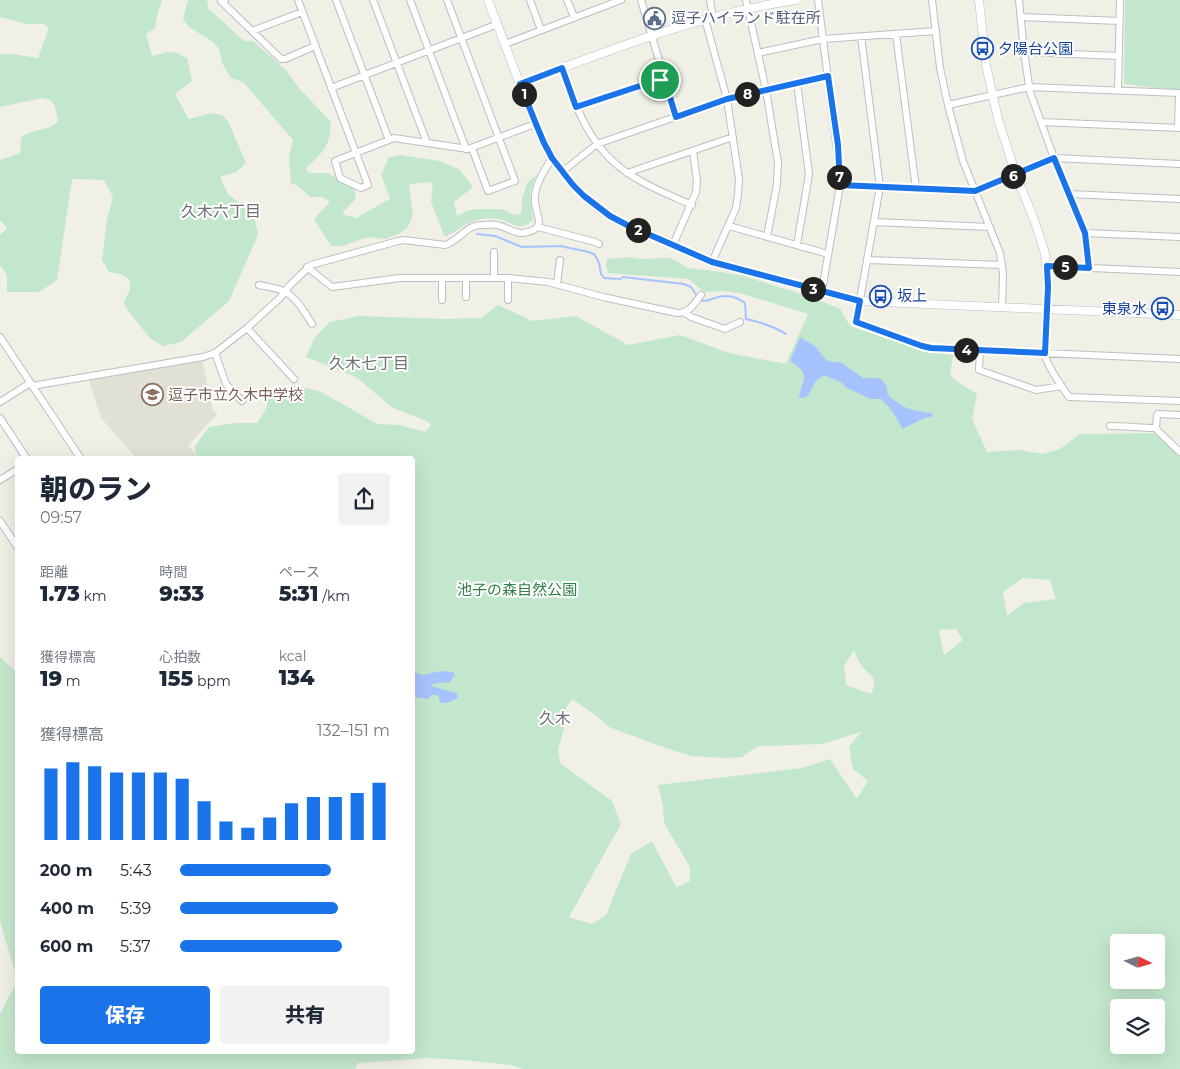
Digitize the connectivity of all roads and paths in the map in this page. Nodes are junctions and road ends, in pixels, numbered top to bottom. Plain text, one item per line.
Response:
1 (225, 0) edge
2 (298, 0) edge
3 (336, 0) edge
4 (373, 0) edge
5 (410, 0) edge
6 (447, 0) edge
7 (488, 0) edge
8 (530, 0) edge
9 (567, 0) edge
10 (621, 0) edge
11 (641, 0) edge
12 (710, 0) edge
13 (746, 0) edge
14 (796, 0) edge
15 (818, 0) edge
16 (932, 0) edge
17 (979, 0) edge
18 (1019, 0) edge
19 (1120, 0) edge
20 (605, 3) edge
21 (748, 10) junction
22 (302, 12) junction
23 (574, 17) junction
24 (1021, 17) junction
25 (709, 18) junction
26 (1120, 21) junction
27 (498, 24) junction
28 (252, 30) junction
29 (541, 30) junction
30 (936, 31) junction
31 (896, 34) junction
32 (652, 35) junction
33 (861, 36) junction
34 (462, 38) junction
35 (824, 38) junction
36 (505, 44) junction
37 (316, 46) junction
38 (429, 50) junction
39 (1024, 52) junction
40 (758, 53) junction
41 (1119, 56) junction
42 (396, 63) junction
43 (562, 68) junction
44 (364, 75) junction
45 (828, 76) junction
46 (664, 78) junction
47 (797, 83) junction
48 (520, 84) junction
49 (1029, 86) junction
50 (331, 88) junction
51 (766, 90) junction
52 (1118, 91) junction
53 (992, 95) junction
54 (727, 99) junction
55 (948, 105) junction
56 (576, 107) junction
57 (676, 117) junction
58 (1041, 122) junction
59 (536, 124) junction
60 (1179, 128) edge
61 (733, 137) junction
62 (500, 138) junction
63 (389, 140) junction
64 (427, 143) junction
65 (597, 144) junction
66 (469, 148) junction
67 (693, 151) junction
68 (356, 153) junction
69 (552, 158) junction
70 (1054, 158) junction
71 (1180, 164) edge
72 (562, 172) junction
73 (627, 173) junction
74 (1016, 175) junction
75 (840, 185) junction
76 (880, 187) junction
77 (916, 189) junction
78 (975, 191) junction
79 (1068, 194) junction
80 (1180, 199) edge
81 (692, 205) junction
82 (874, 222) junction
83 (728, 226) junction
84 (538, 227) junction
85 (990, 227) junction
86 (1085, 233) junction
87 (767, 237) junction
88 (1180, 238) edge
89 (599, 244) dead end
90 (673, 245) junction
91 (797, 245) junction
92 (494, 252) dead end
93 (828, 254) junction
94 (560, 260) dead end
95 (868, 260) junction
96 (712, 262) junction
97 (1002, 265) junction
98 (1047, 266) junction
99 (307, 268) junction
100 (1089, 268) junction
101 (1180, 272) edge
102 (442, 278) junction
103 (466, 278) junction
104 (494, 278) junction
105 (508, 278) junction
106 (259, 284) dead end
107 (556, 284) junction
108 (285, 291) junction
109 (822, 291) junction
110 (466, 297) dead end
111 (700, 297) dead end
112 (442, 300) dead end
113 (508, 300) dead end
114 (860, 301) junction
115 (1002, 308) junction
116 (1047, 309) junction
117 (685, 313) junction
118 (1180, 315) edge
119 (740, 322) dead end
120 (312, 324) dead end
121 (248, 328) junction
122 (0, 337) edge
123 (980, 350) junction
124 (215, 353) junction
125 (1045, 353) junction
126 (1180, 359) edge
127 (294, 379) dead end
128 (31, 384) junction
129 (1062, 386) junction
130 (242, 401) dead end
131 (0, 402) edge
132 (1180, 402) edge
133 (1180, 415) edge
134 (0, 418) edge
135 (1110, 426) dead end
136 (1156, 428) junction
137 (1180, 452) edge
138 (25, 456) edge
139 (79, 456) edge
140 (15, 470) edge
141 (0, 480) edge
142 (0, 522) edge
143 (15, 544) edge

1 - 28 street
2 - 22 street
3 - 44 street
4 - 42 street
5 - 38 street
6 - 34 street
7 - 27 street
8 - 29 street
9 - 23 street
10 - 20 street
11 - 32 street
12 - 25 street
13 - 21 street
14 - 21 street
15 - 35 street
16 - 30 street
17 - 53 street
18 - 24 street
19 - 26 street
20 - 23 street
21 - 25 street
21 - 40 street
22 - 28 street
22 - 37 street
23 - 29 street
24 - 26 street
24 - 39 street
25 - 32 street
25 - 54 street
26 - 41 street
27 - 34 street
27 - 36 street
28 - 37 street
29 - 36 street
30 - 31 street
30 - 55 street
31 - 33 street
31 - 77 street
32 - 43 street
32 - 46 street
33 - 35 street
33 - 76 street
34 - 38 street
34 - 62 street
35 - 40 street
35 - 45 street
36 - 48 street
37 - 50 street
38 - 42 street
38 - 66 street
39 - 41 street
39 - 49 street
40 - 51 street
41 - 52 street
42 - 44 street
42 - 64 street
43 - 48 street
43 - 56 street
44 - 50 street
44 - 63 street
45 - 47 street
45 - 75 street
46 - 56 street
46 - 57 street
47 - 51 street
47 - 91 street
48 - 59 street
49 - 52 street
49 - 53 street
49 - 58 street
50 - 68 street
51 - 54 street
51 - 87 street
52 - 60 street
53 - 55 street
53 - 74 street
54 - 57 street
54 - 61 street
55 - 78 street
56 - 65 street
57 - 65 street
58 - 60 street
58 - 70 street
59 - 62 street
59 - 69 street
61 - 67 street
61 - 83 street
62 - 66 street
62 - 66 street
63 - 64 street
63 - 68 street
64 - 66 street
65 - 72 street
65 - 73 street
67 - 73 street
67 - 81 street
68 - 68 street
69 - 72 street
69 - 84 street
70 - 71 street
70 - 74 street
70 - 79 street
72 - 90 street
73 - 81 street
74 - 78 street
74 - 98 street
75 - 76 street
75 - 93 street
76 - 77 street
76 - 82 street
77 - 78 street
78 - 85 street
79 - 80 street
79 - 86 street
81 - 90 street
82 - 85 street
82 - 95 street
83 - 87 street
83 - 96 street
84 - 89 street
84 - 99 street
85 - 97 street
86 - 88 street
86 - 100 street
87 - 91 street
90 - 96 street
91 - 93 street
92 - 104 street
93 - 109 street
94 - 107 street
95 - 97 street
95 - 114 street
96 - 109 street
97 - 115 street
98 - 100 street
98 - 116 street
99 - 102 street
99 - 108 street
100 - 101 street
102 - 103 street
102 - 112 street
103 - 104 street
103 - 110 street
104 - 105 street
105 - 107 street
105 - 113 street
106 - 108 street
107 - 117 street
108 - 120 street
108 - 121 street
109 - 114 street
111 - 117 street
114 - 115 street
114 - 123 street
115 - 116 street
116 - 118 street
116 - 125 street
117 - 119 street
121 - 124 street
121 - 127 street
122 - 128 street
123 - 125 street
123 - 129 street
124 - 128 street
124 - 130 street
125 - 126 street
125 - 129 street
128 - 131 street
128 - 139 street
129 - 132 street
133 - 136 street
134 - 138 street
135 - 136 street
136 - 137 street
140 - 141 street
142 - 143 street

